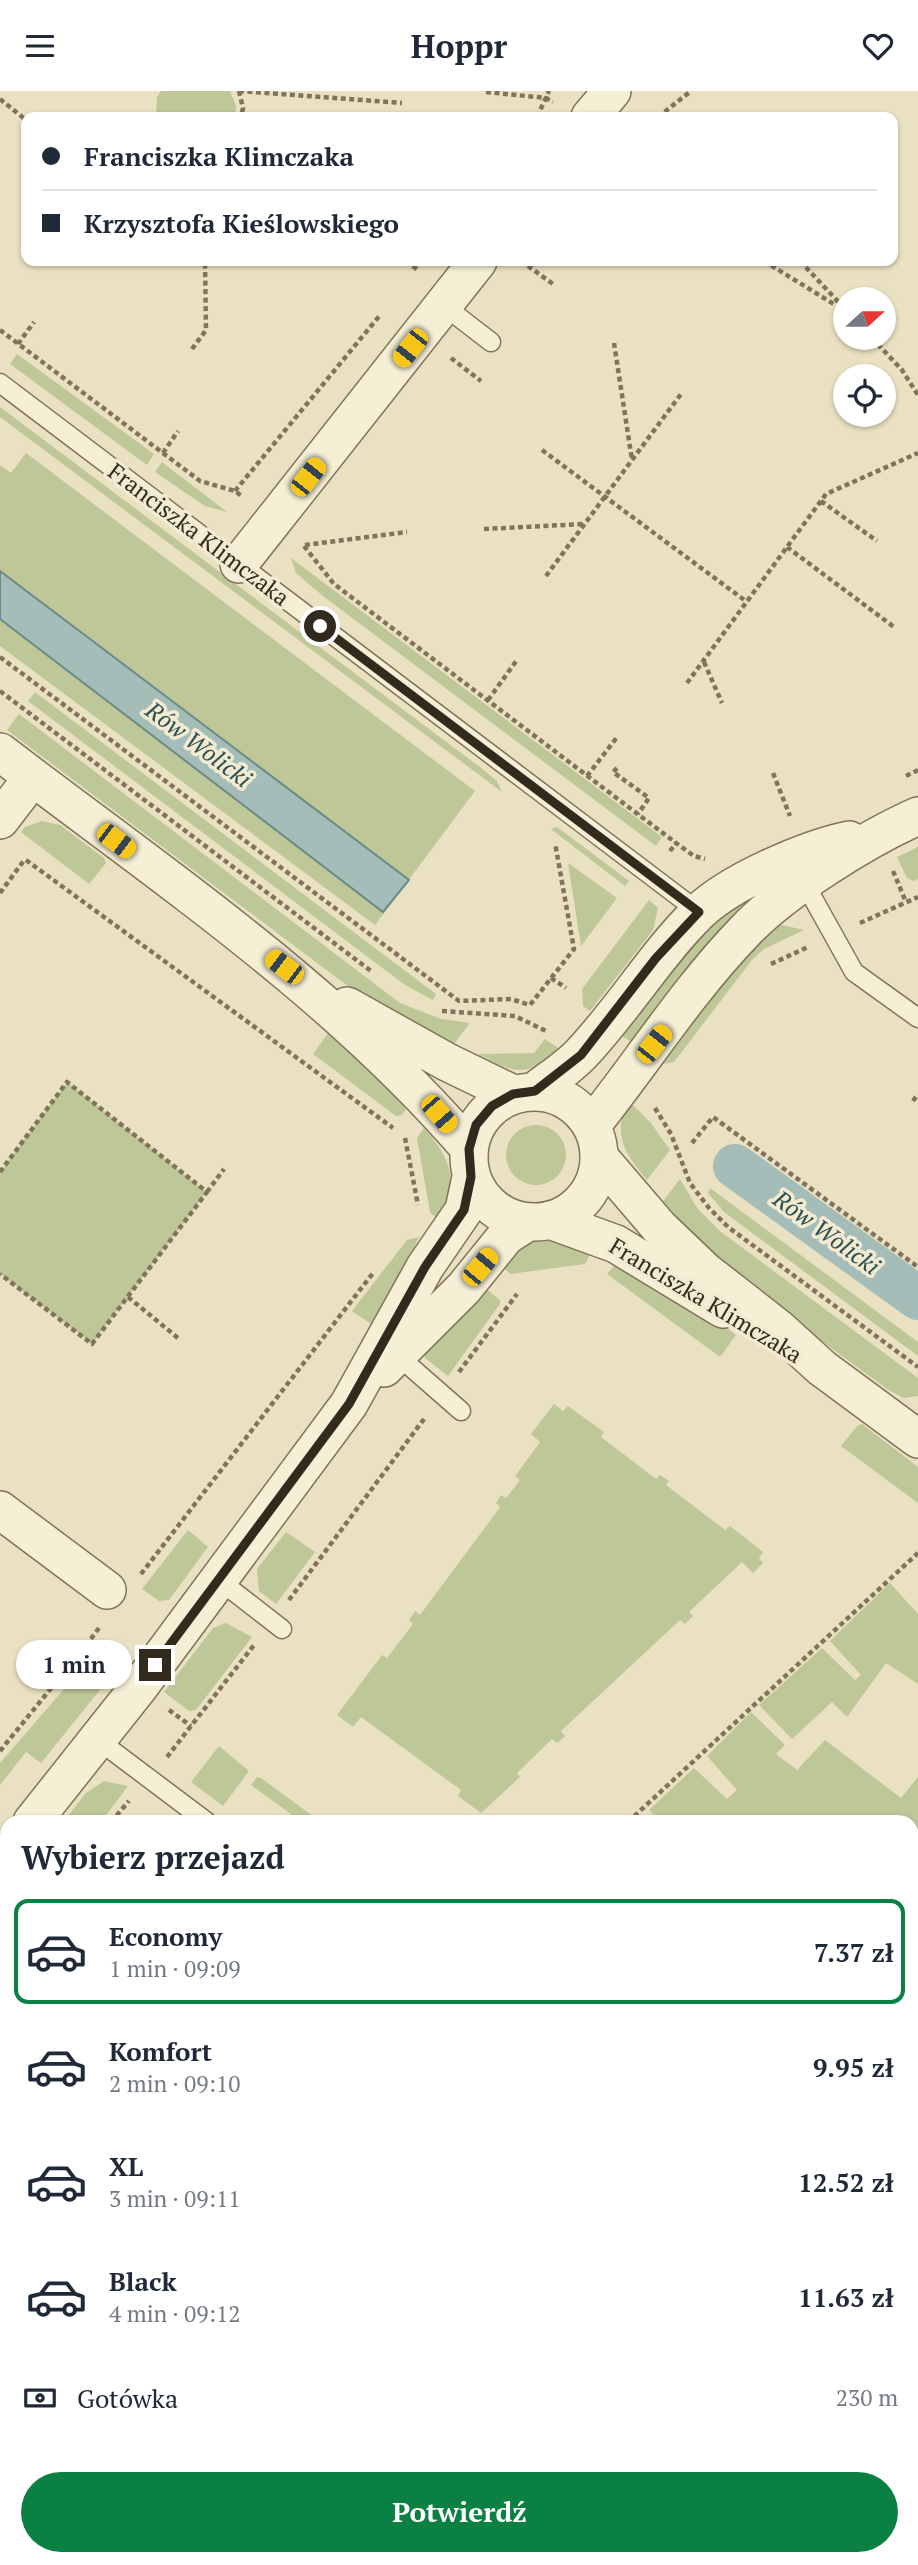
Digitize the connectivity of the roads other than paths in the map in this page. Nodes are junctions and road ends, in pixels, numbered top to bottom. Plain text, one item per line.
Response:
1 (612, 91) edge
2 (594, 112) edge
3 (474, 266) edge
4 (443, 305) junction
5 (491, 342) dead end
6 (0, 383) edge
7 (239, 564) junction
8 (0, 752) edge
9 (33, 777) junction
10 (918, 816) edge
11 (0, 820) edge
12 (878, 834) junction
13 (805, 884) junction
14 (699, 912) junction
15 (284, 967) junction
16 (918, 1018) edge
17 (524, 1092) junction
18 (596, 1141) junction
19 (470, 1163) junction
20 (539, 1221) junction
21 (397, 1355) junction
22 (821, 1368) junction
23 (349, 1404) junction
24 (461, 1411) dead end
25 (918, 1439) edge
26 (0, 1510) edge
27 (219, 1580) junction
28 (116, 1597) road end
29 (277, 1625) road end
30 (98, 1740) junction
31 (38, 1815) edge
32 (198, 1815) edge

1 - 2 street
3 - 4 street
4 - 5 lane
4 - 7 street
6 - 7 lane, Franciszka Klimczaka
7 - 14 lane, Franciszka Klimczaka
8 - 9 street
9 - 11 street
9 - 15 street
10 - 12 street
12 - 13 street
12 - 14 street
13 - 16 lane
13 - 18 street
14 - 17 street
15 - 17 street
15 - 19 street
17 - 18 street
17 - 19 street
18 - 20 street
18 - 22 street, Franciszka Klimczaka
19 - 20 street
19 - 23 street
20 - 21 street
20 - 22 street, Franciszka Klimczaka
21 - 23 street
21 - 24 lane
22 - 25 street, Franciszka Klimczaka
23 - 27 street
26 - 28 street
27 - 29 lane
27 - 30 street
30 - 31 street
30 - 32 lane

